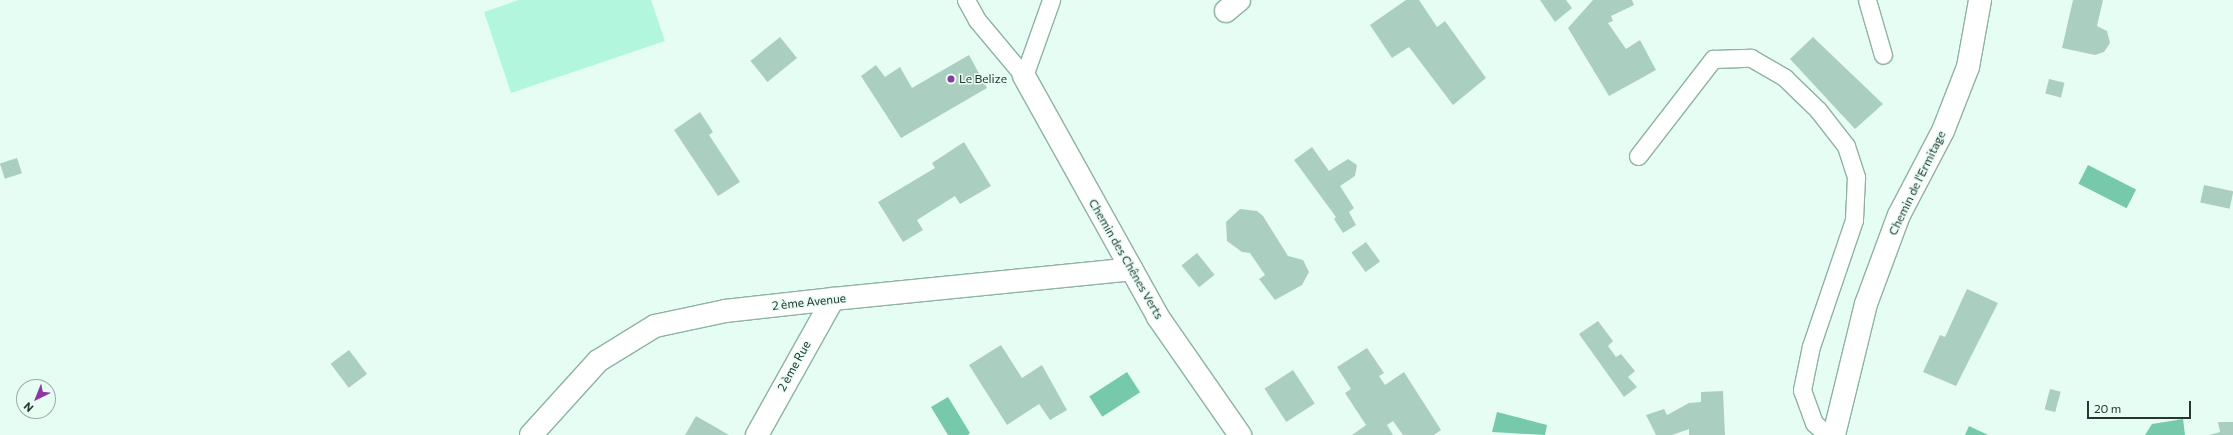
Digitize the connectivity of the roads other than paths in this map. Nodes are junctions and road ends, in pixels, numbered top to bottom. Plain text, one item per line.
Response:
1 (966, 0) edge
2 (1051, 0) edge
3 (1867, 0) edge
4 (1980, 0) edge
5 (1883, 55) dead end
6 (1024, 76) junction
7 (1638, 156) dead end
8 (1131, 270) junction
9 (833, 299) junction
10 (531, 435) edge
11 (757, 435) edge
12 (1240, 435) edge
13 (1828, 435) edge
14 (1834, 435) edge

1 - 6 lane
2 - 6 lane
3 - 5 lane
4 - 14 street, Chemin de l'Ermitage
6 - 8 street, Chemin des Chênes Verts
7 - 13 lane
8 - 9 street, 2 ème Avenue
8 - 12 street, Chemin des Chênes Verts
9 - 10 street, 2 ème Avenue
9 - 11 street, 2 ème Rue

